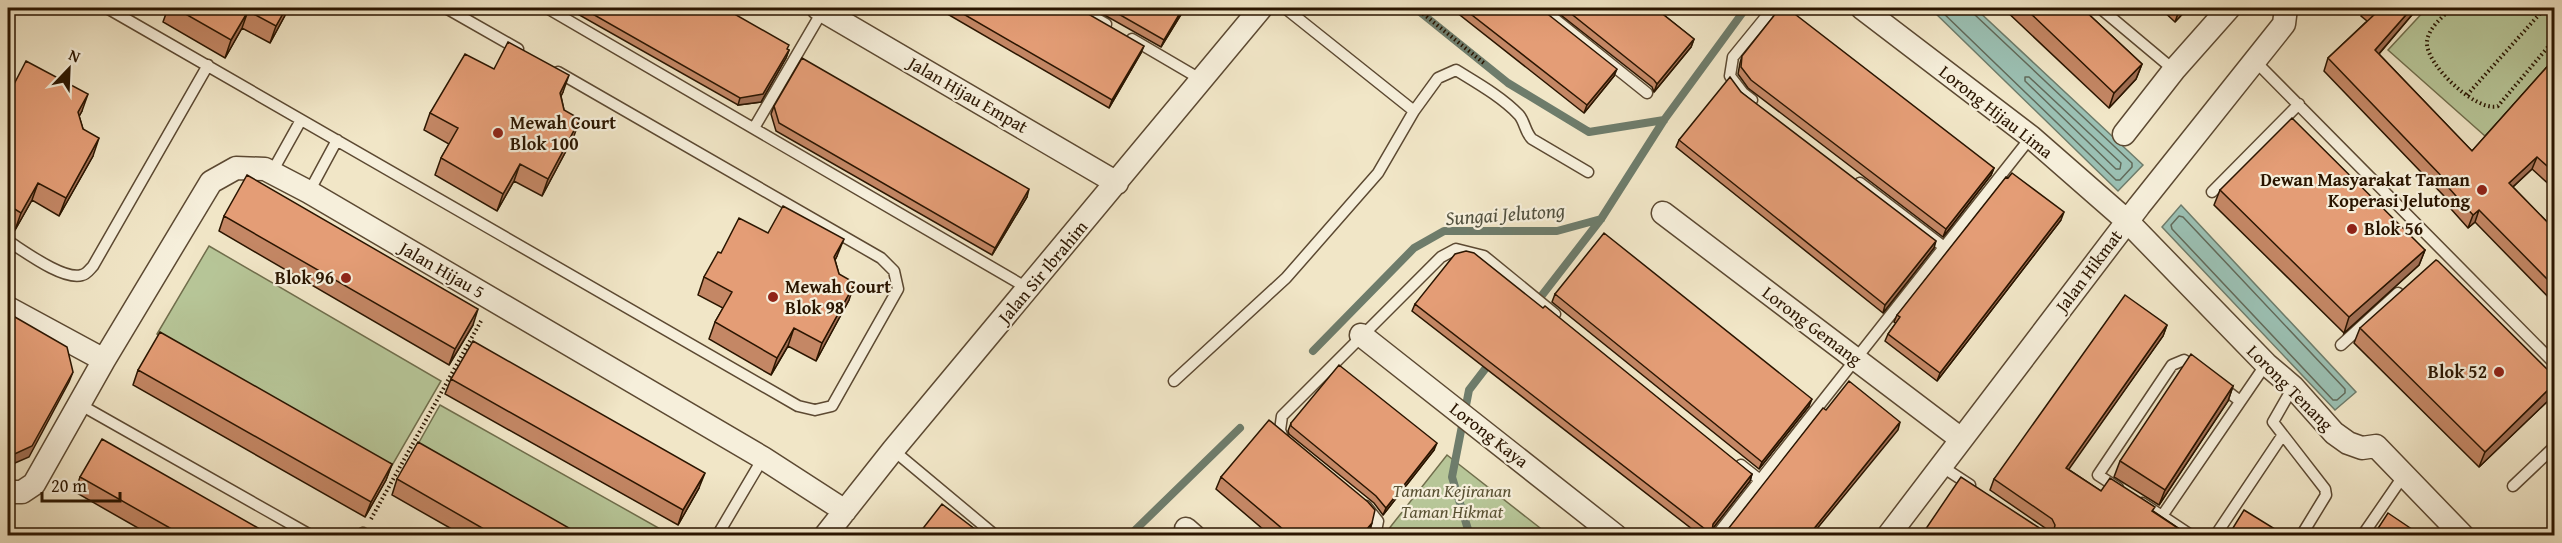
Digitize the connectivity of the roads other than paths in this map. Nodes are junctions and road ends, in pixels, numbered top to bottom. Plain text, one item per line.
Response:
1 (107, 8) edge
2 (446, 8) edge
3 (547, 8) edge
4 (822, 8) edge
5 (1078, 8) edge
6 (1261, 8) edge
7 (1285, 8) edge
8 (1541, 8) edge
9 (1773, 8) edge
10 (1862, 8) edge
11 (2100, 8) edge
12 (2229, 8) edge
13 (2286, 8) edge
14 (525, 53) edge
15 (2255, 61) junction
16 (208, 65) junction
17 (546, 65) edge
18 (2174, 70) junction
19 (1202, 80) junction
20 (1647, 93) dead end
21 (2299, 104) junction
22 (1761, 107) edge
23 (1414, 111) junction
24 (301, 120) junction
25 (754, 128) junction
26 (2124, 134) dead end
27 (2031, 137) junction
28 (337, 140) junction
29 (272, 172) junction
30 (1588, 172) dead end
31 (1853, 177) edge
32 (1117, 183) junction
33 (309, 192) junction
34 (2212, 192) dead end
35 (1663, 213) dead end
36 (2133, 213) junction
37 (8, 242) edge
38 (1944, 247) junction
39 (2446, 251) junction
40 (2437, 259) edge
41 (2411, 282) edge
42 (1030, 289) junction
43 (8, 308) edge
44 (1564, 322) edge
45 (1361, 335) junction
46 (2341, 345) dead end
47 (1856, 358) junction
48 (105, 360) junction
49 (2554, 363) edge
50 (2266, 364) junction
51 (1174, 381) dead end
52 (2293, 387) junction
53 (2240, 401) junction
54 (79, 404) junction
55 (2282, 436) junction
56 (1961, 439) junction
57 (1291, 445) edge
58 (2554, 447) edge
59 (893, 450) junction
60 (763, 458) junction
61 (1732, 458) edge
62 (1941, 465) junction
63 (2404, 475) junction
64 (1760, 480) junction
65 (2513, 486) dead end
66 (1978, 491) edge
67 (8, 492) edge
68 (1360, 502) edge
69 (844, 511) junction
70 (2162, 516) junction
71 (312, 536) edge
72 (717, 536) edge
73 (825, 536) edge
74 (996, 536) edge
75 (1375, 536) edge
76 (1616, 536) edge
77 (1716, 536) edge
78 (1888, 536) edge
79 (2192, 536) edge
80 (2216, 536) edge
81 (2301, 536) edge
82 (2362, 536) edge
83 (2463, 536) edge

1 - 16 lane
2 - 14 lane
3 - 25 lane
4 - 25 lane
4 - 32 street, Jalan Hijau Empat
5 - 19 lane
6 - 19 street, Jalan Sir Ibrahim
7 - 23 lane
8 - 20 lane
9 - 22 lane
10 - 27 street, Lorong Hijau Lima
11 - 18 lane
12 - 18 street
13 - 15 street, Jalan Hikmat
15 - 21 lane
15 - 36 street, Jalan Hikmat
16 - 24 lane
16 - 37 lane
17 - 28 lane
18 - 26 street
19 - 32 street, Jalan Sir Ibrahim
21 - 34 lane
21 - 39 lane
23 - 30 lane
23 - 51 lane
24 - 28 lane
24 - 29 lane
25 - 42 lane
27 - 36 street, Lorong Hijau Lima
27 - 38 lane
28 - 33 lane
29 - 33 street, Jalan Hijau 5
29 - 48 street, Jalan Hijau 5
31 - 38 lane
32 - 42 street, Jalan Sir Ibrahim
33 - 60 street, Jalan Hijau 5
35 - 47 street, Lorong Gemang
36 - 50 street, Lorong Tenang
36 - 56 street, Jalan Hikmat
38 - 47 lane
39 - 40 lane
39 - 49 lane
41 - 46 lane
42 - 59 street, Jalan Sir Ibrahim
43 - 48 street
44 - 45 lane
45 - 57 lane
45 - 76 street, Lorong Kaya
47 - 56 street, Lorong Gemang
47 - 64 lane
48 - 54 street, Jalan Hijau 5
50 - 52 street, Lorong Tenang
50 - 53 lane
52 - 55 lane
52 - 63 street, Lorong Tenang
53 - 70 lane
53 - 70 lane
54 - 67 street, Jalan Hijau 5
54 - 71 lane
55 - 80 lane
55 - 81 lane
56 - 62 street, Jalan Hikmat
58 - 65 lane
59 - 69 street, Jalan Sir Ibrahim
59 - 74 lane
60 - 69 street, Jalan Hijau 5
60 - 72 lane
61 - 64 lane
62 - 66 lane
62 - 78 street, Jalan Hikmat
63 - 82 lane
63 - 83 street, Lorong Tenang
64 - 77 lane
68 - 75 lane
69 - 73 street, Jalan Sir Ibrahim
70 - 79 lane

